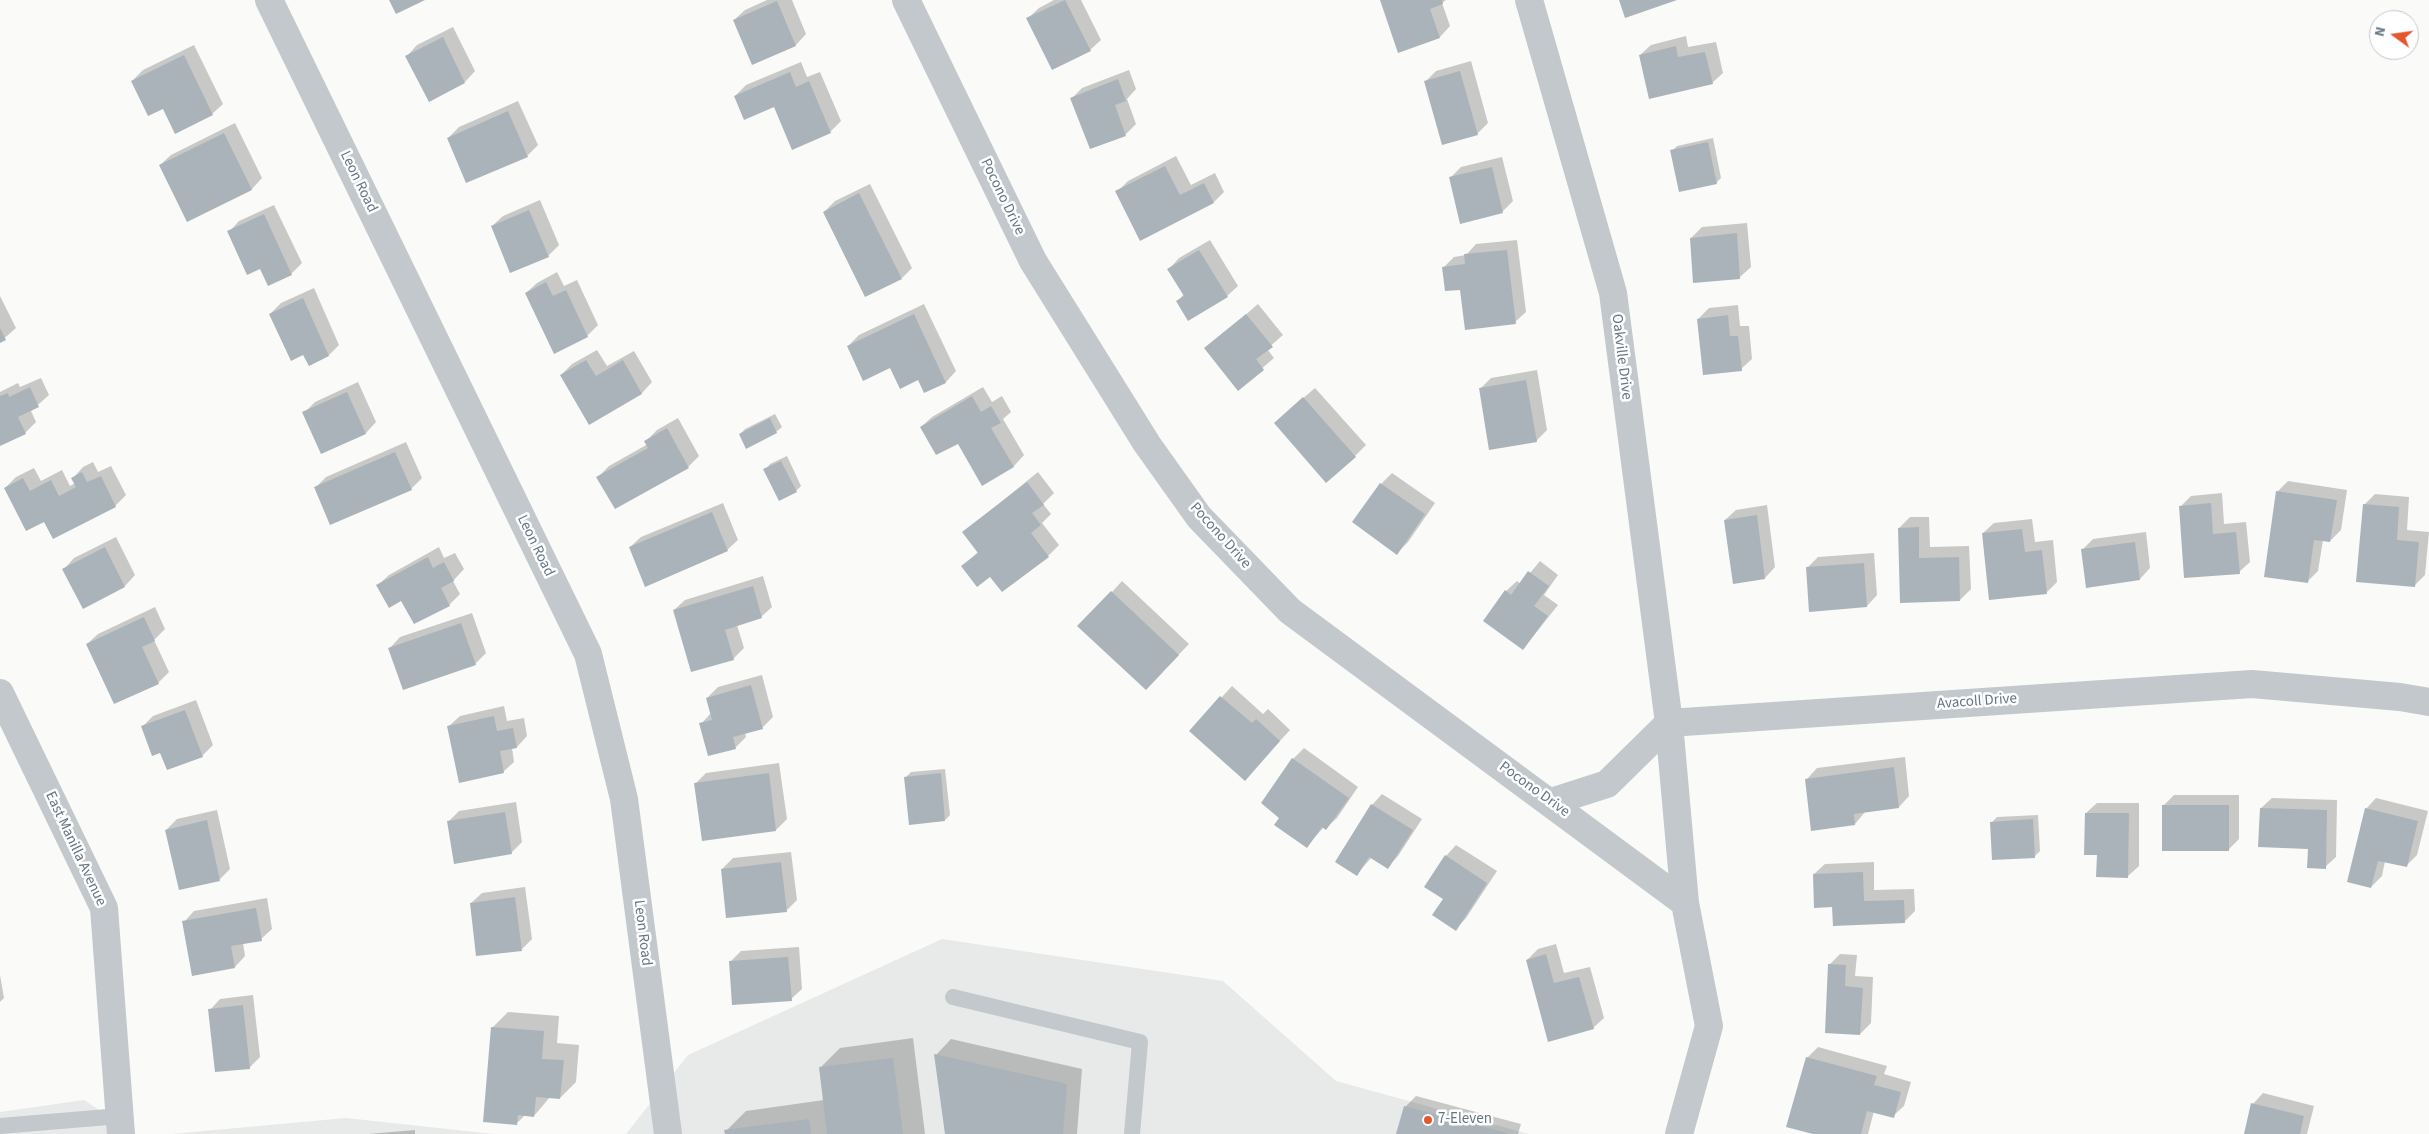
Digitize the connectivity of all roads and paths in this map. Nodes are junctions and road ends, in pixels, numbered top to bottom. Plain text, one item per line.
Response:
1 (269, 0) edge
2 (906, 0) edge
3 (1529, 0) edge
4 (0, 693) edge
5 (2429, 702) edge
6 (1669, 723) junction
7 (1551, 802) junction
8 (1685, 903) junction
9 (953, 997) dead end
10 (120, 1125) edge
11 (0, 1126) edge
12 (668, 1134) edge
13 (1132, 1134) edge
14 (1679, 1134) edge

1 - 12 street, Leon Road
2 - 7 street, Pocono Drive
3 - 6 street, Oakville Drive
4 - 10 street, East Manilla Avenue
5 - 6 street, Avacoll Drive
6 - 7 street
6 - 8 street
7 - 8 street, Pocono Drive
8 - 14 street
9 - 13 lane
10 - 11 lane

